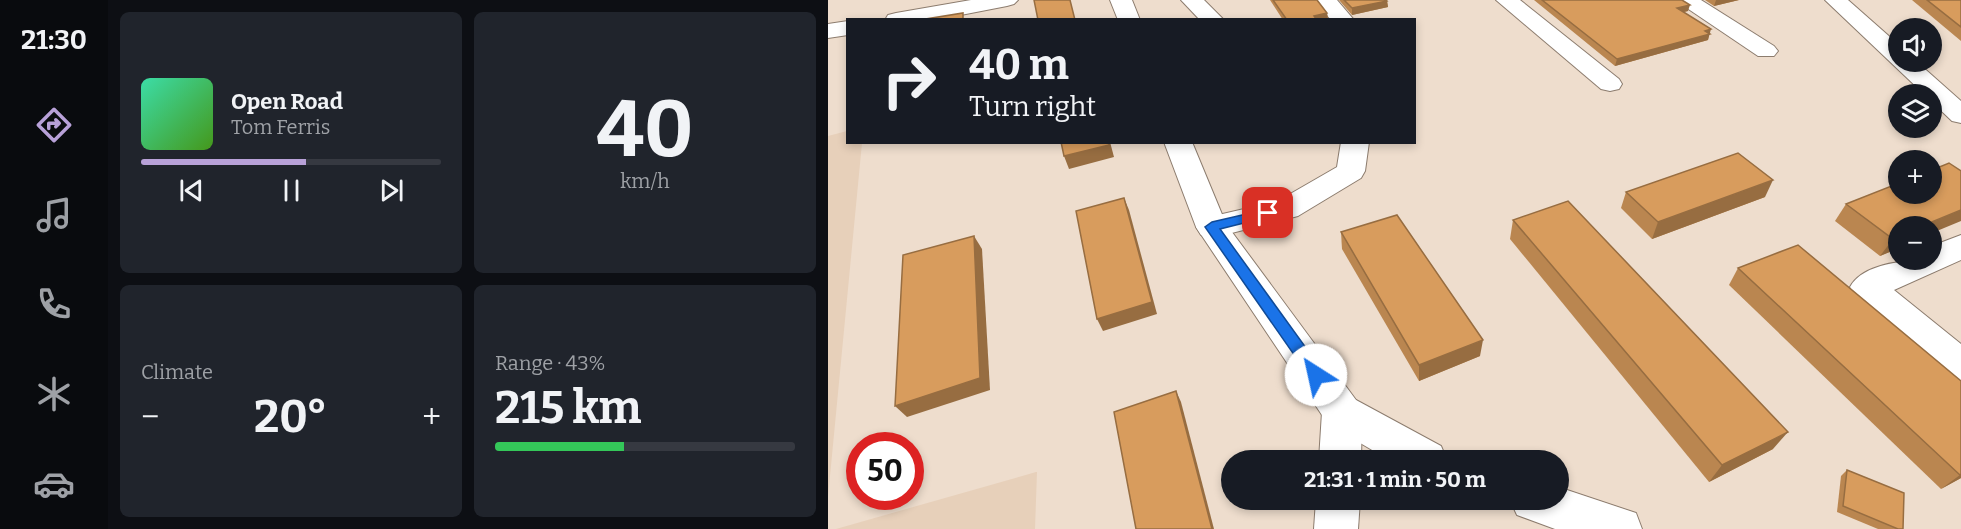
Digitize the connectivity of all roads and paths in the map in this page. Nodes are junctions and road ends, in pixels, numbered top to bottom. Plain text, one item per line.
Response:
1 (896, 0) edge
2 (1007, 0) edge
3 (1121, 0) edge
4 (1192, 0) edge
5 (1325, 0) edge
6 (1507, 0) edge
7 (1686, 0) edge
8 (1836, 0) edge
9 (895, 18) edge
10 (906, 18) edge
11 (1128, 18) edge
12 (1211, 18) edge
13 (1341, 18) edge
14 (846, 28) edge
15 (828, 31) edge
16 (1888, 48) edge
17 (1766, 51) dead end
18 (1914, 72) edge
19 (1610, 84) dead end
20 (1961, 115) edge
21 (1179, 144) edge
22 (1355, 144) edge
23 (1212, 227) junction
24 (1961, 247) edge
25 (1942, 255) edge
26 (1906, 270) edge
27 (1961, 366) edge
28 (1342, 412) junction
29 (1340, 450) edge
30 (1408, 450) edge
31 (1337, 510) edge
32 (1562, 510) edge
33 (1336, 529) edge
34 (1620, 529) edge

1 - 9 main road
2 - 10 main road
3 - 11 main road
4 - 12 main road
5 - 13 main road
6 - 19 main road
7 - 17 main road
8 - 16 main road
14 - 15 main road
18 - 20 main road
21 - 23 main road
22 - 23 main road
23 - 28 main road
24 - 25 main road
26 - 27 main road
28 - 29 main road
28 - 30 main road
31 - 33 main road
32 - 34 main road

